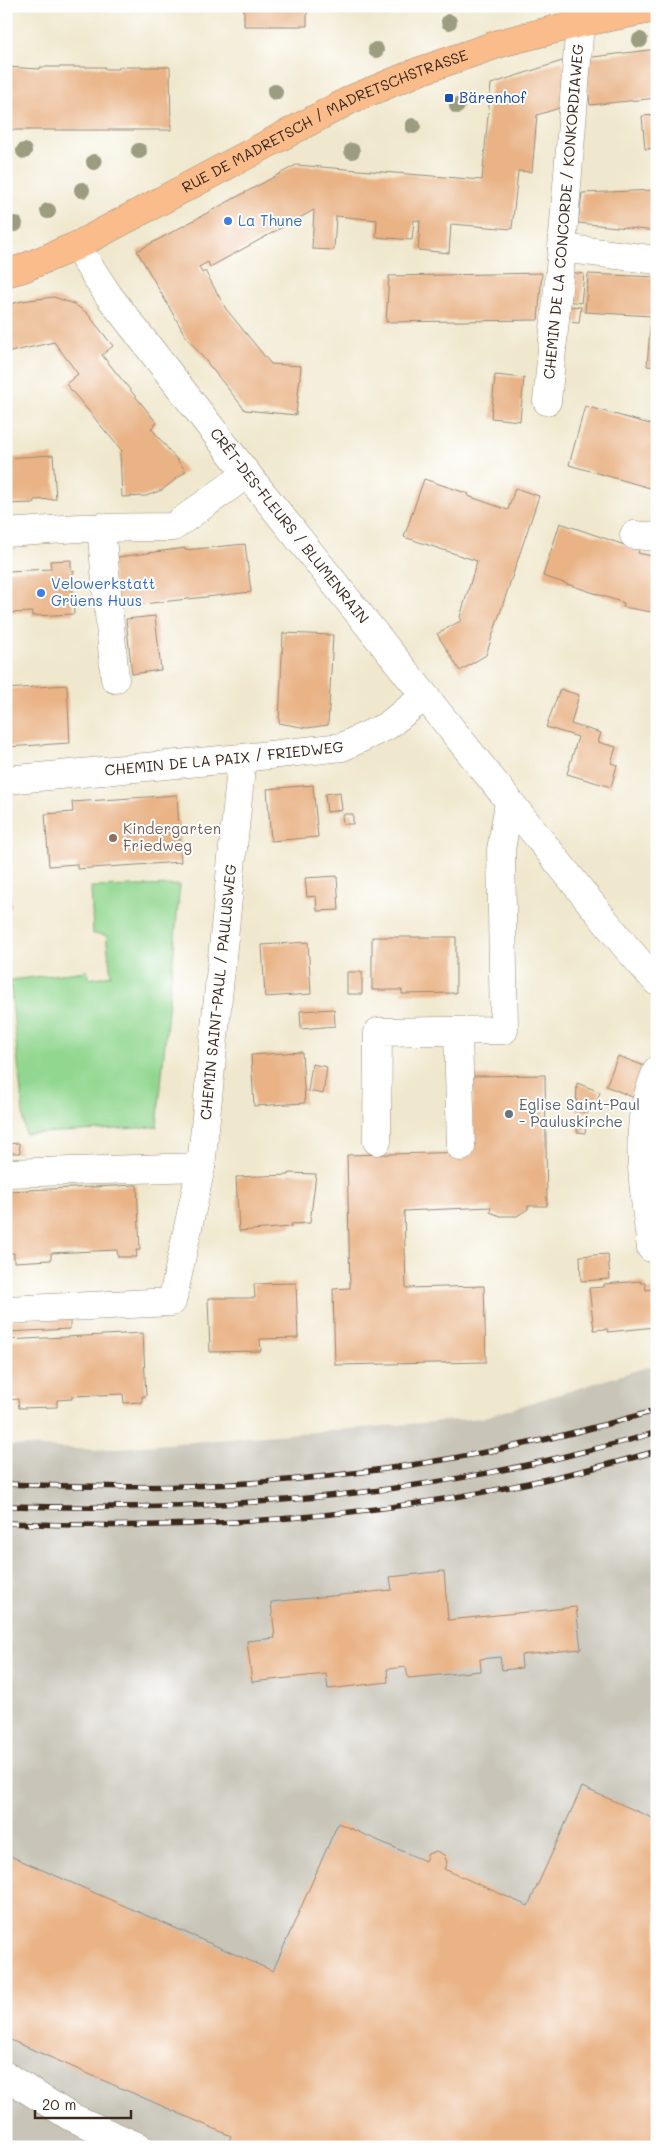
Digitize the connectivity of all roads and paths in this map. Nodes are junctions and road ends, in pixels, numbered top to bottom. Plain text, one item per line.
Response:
1 (657, 8) edge
2 (580, 23) junction
3 (76, 246) junction
4 (562, 248) junction
5 (657, 260) edge
6 (6, 273) edge
7 (547, 401) dead end
8 (247, 474) junction
9 (101, 527) junction
10 (6, 533) edge
11 (116, 679) dead end
12 (425, 696) junction
13 (242, 758) junction
14 (6, 780) edge
15 (509, 803) junction
16 (657, 982) edge
17 (458, 1032) junction
18 (657, 1070) edge
19 (377, 1141) dead end
20 (461, 1148) dead end
21 (201, 1166) junction
22 (6, 1173) edge
23 (651, 1248) dead end
24 (6, 1310) edge
25 (6, 2076) edge
26 (139, 2147) edge

1 - 2 main road, RUE DE MADRETSCH / MADRETSCHSTRASSE
2 - 3 main road, RUE DE MADRETSCH / MADRETSCHSTRASSE
2 - 4 street, CHEMIN DE LA CONCORDE / KONKORDIAWEG
3 - 6 main road, RUE DE MADRETSCH / MADRETSCHSTRASSE
3 - 8 street, CRÊT-DES-FLEURS / BLUMENRAIN
4 - 5 street
4 - 7 street, CHEMIN DE LA CONCORDE / KONKORDIAWEG
8 - 9 street
8 - 12 street, CRÊT-DES-FLEURS / BLUMENRAIN
9 - 10 street
9 - 11 street
12 - 13 street, CHEMIN DE LA PAIX / FRIEDWEG
12 - 15 street, CRÊT-DES-FLEURS / BLUMENRAIN
13 - 14 street, CHEMIN DE LA PAIX / FRIEDWEG
13 - 21 street, CHEMIN SAINT-PAUL / PAULUSWEG
15 - 16 street, CRÊT-DES-FLEURS / BLUMENRAIN
15 - 17 street
17 - 19 street
17 - 20 street
18 - 23 street
21 - 22 street
21 - 24 street, CHEMIN SAINT-PAUL / PAULUSWEG
25 - 26 street

